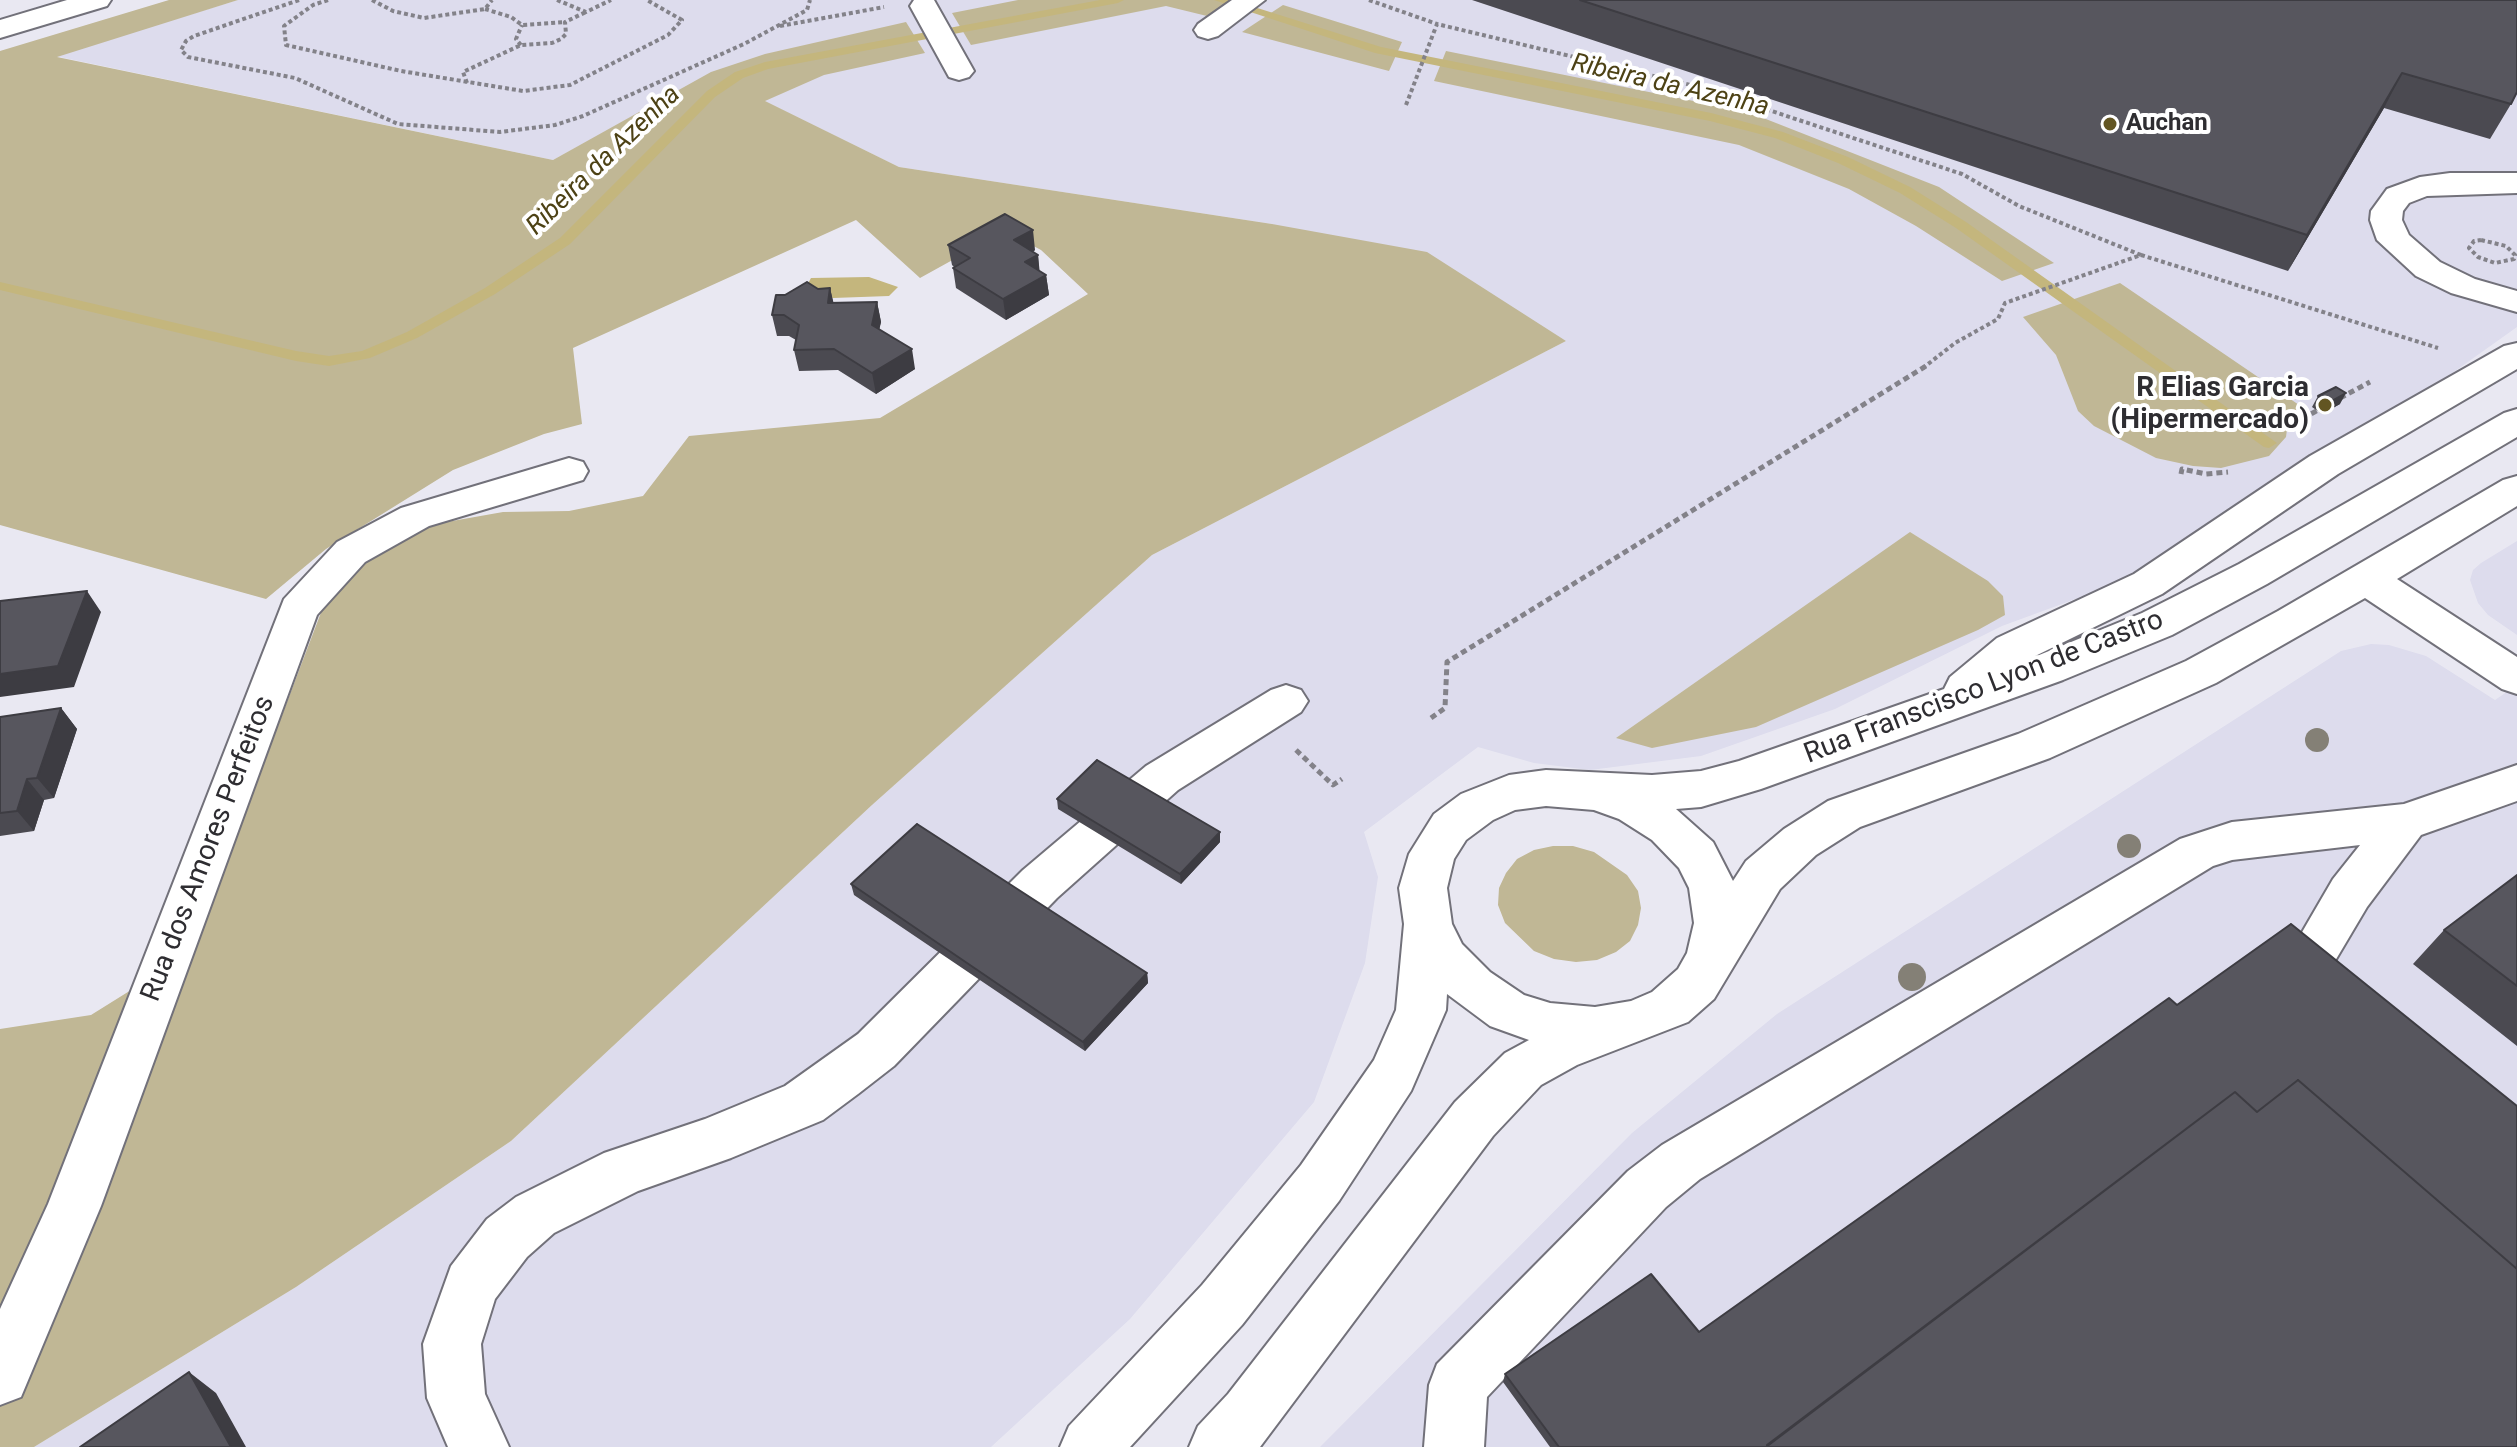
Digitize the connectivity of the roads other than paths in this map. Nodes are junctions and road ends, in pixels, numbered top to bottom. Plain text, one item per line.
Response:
1 (97, 0) edge
2 (1251, 0) edge
3 (924, 6) dead end
4 (0, 29) edge
5 (1208, 30) dead end
6 (956, 64) dead end
7 (2517, 183) edge
8 (2428, 269) junction
9 (2517, 302) edge
10 (2501, 343) edge
11 (2517, 421) edge
12 (569, 471) dead end
13 (2517, 489) edge
14 (2365, 578) junction
15 (2517, 678) edge
16 (1286, 701) dead end
17 (1939, 710) junction
18 (2517, 783) edge
19 (1596, 792) junction
20 (2405, 822) junction
21 (1428, 924) junction
22 (2318, 946) edge
23 (1711, 956) junction
24 (1637, 1022) junction
25 (0, 1376) edge
26 (479, 1447) edge
27 (1090, 1447) edge
28 (1219, 1447) edge
29 (1454, 1447) edge

1 - 4 main road
2 - 5 main road
3 - 6 main road
7 - 8 main road
8 - 9 main road
8 - 10 main road
10 - 17 main road
11 - 17 main road, Rua Franscisco Lyon de Castro
12 - 25 main road, Rua dos Amores Perfeitos
13 - 14 main road
14 - 15 main road
14 - 23 main road
16 - 26 main road
17 - 19 main road, Rua Franscisco Lyon de Castro
18 - 20 main road
19 - 21 main road
19 - 23 main road
20 - 22 main road
20 - 29 main road
21 - 24 main road
21 - 27 main road
23 - 24 main road
24 - 28 main road

